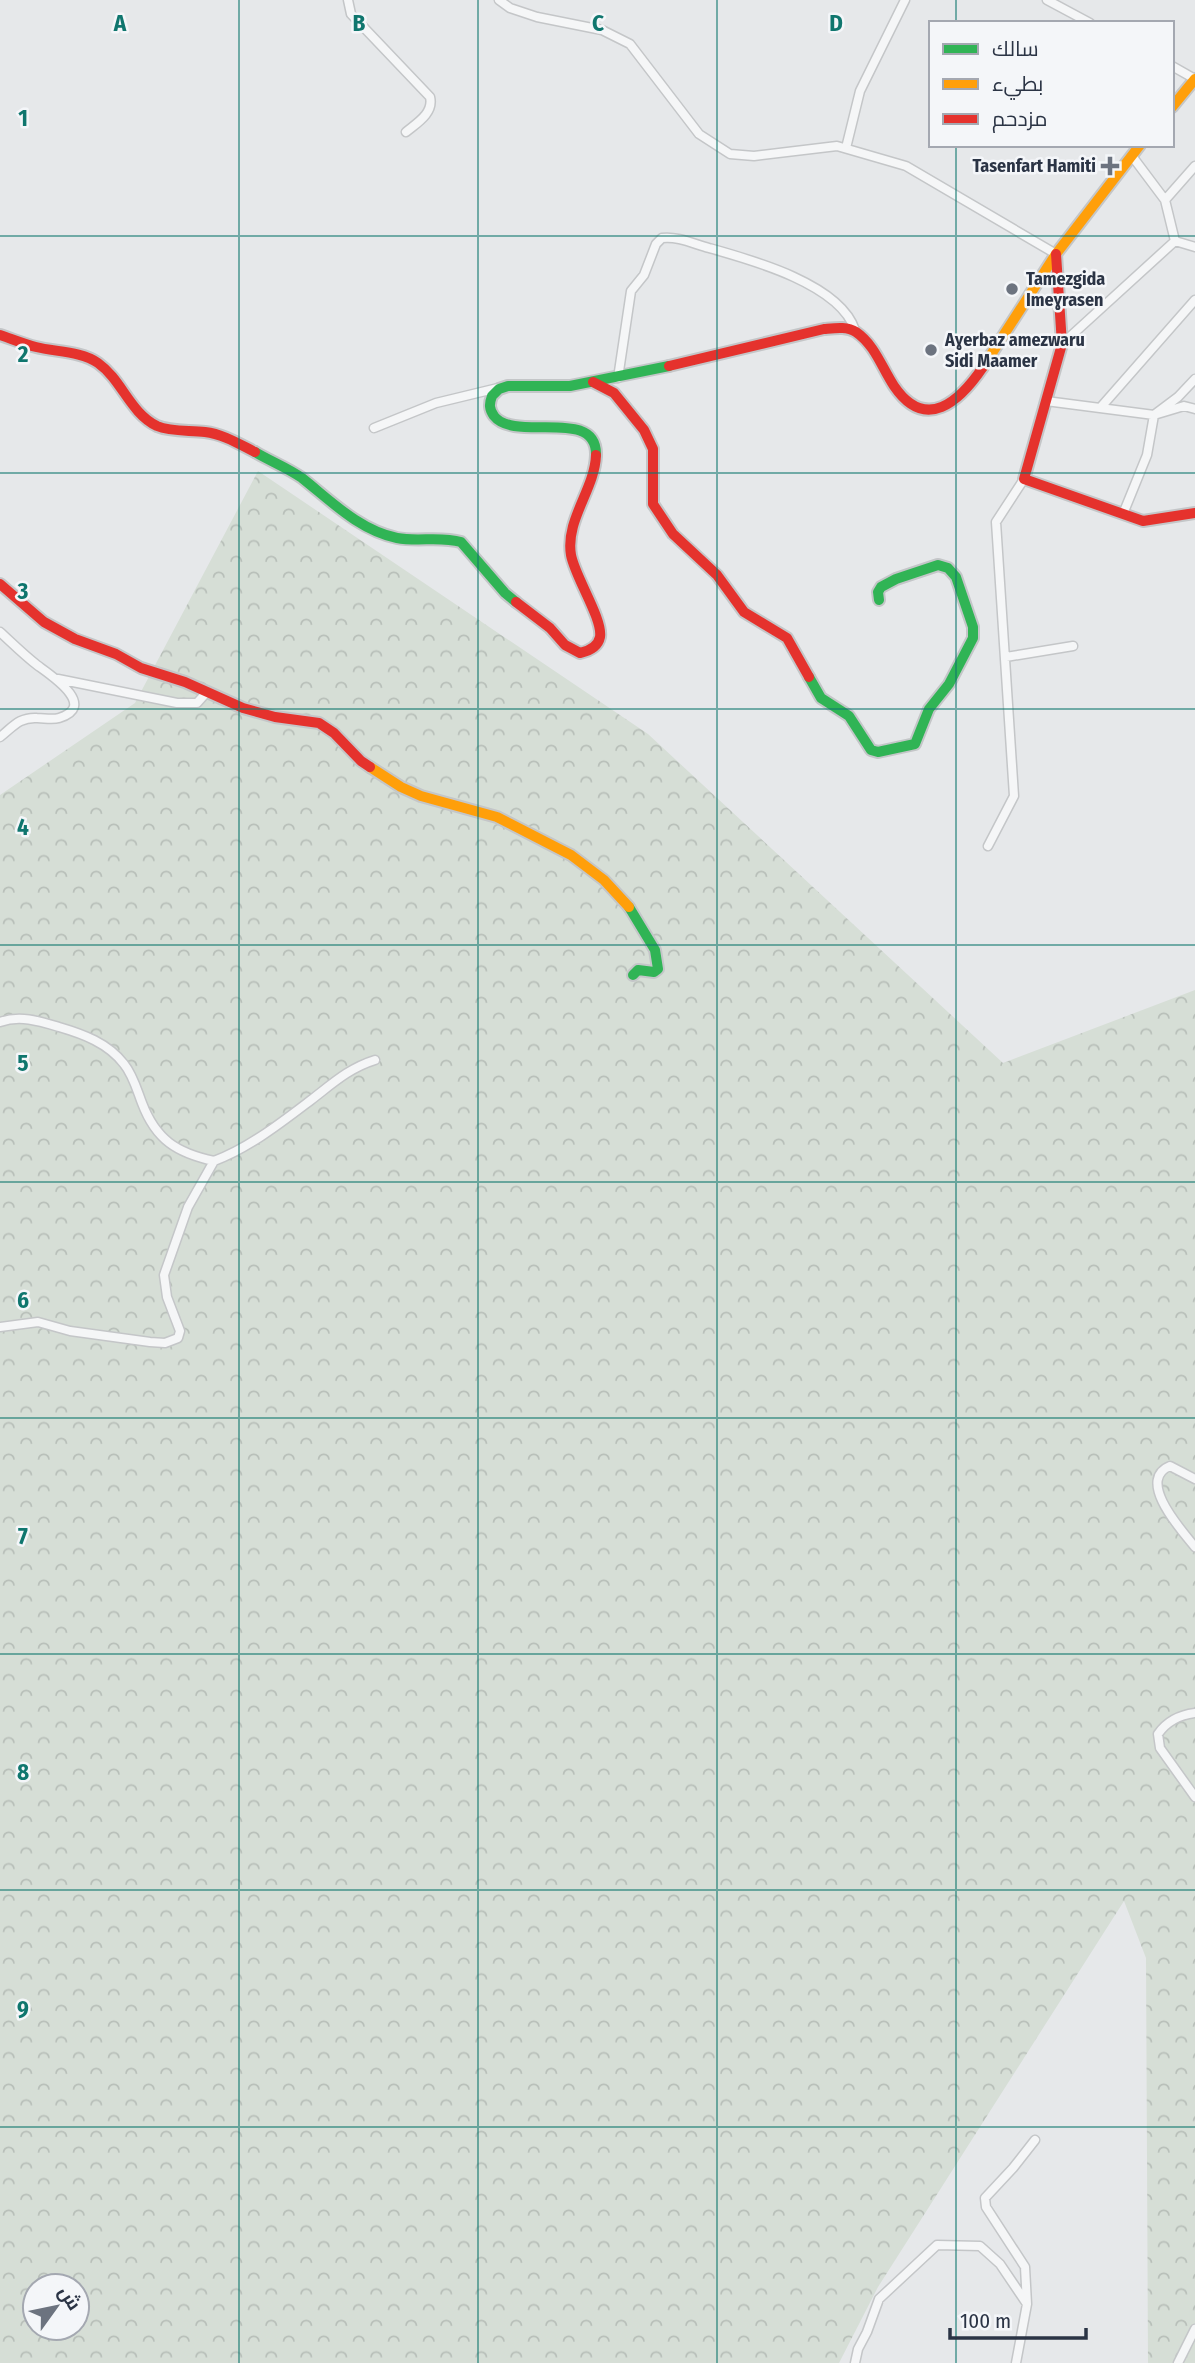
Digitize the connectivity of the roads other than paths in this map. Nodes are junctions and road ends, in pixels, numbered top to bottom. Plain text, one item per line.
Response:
1 (348, 0) edge
2 (499, 0) edge
3 (905, 0) edge
4 (1047, 0) edge
5 (1086, 21) edge
6 (1174, 67) edge
7 (1195, 79) edge
8 (1174, 105) edge
9 (406, 132) dead end
10 (1139, 147) edge
11 (846, 148) junction
12 (1132, 156) junction
13 (1195, 166) edge
14 (1165, 200) junction
15 (1175, 241) junction
16 (1195, 247) edge
17 (1056, 254) junction
18 (1195, 300) edge
19 (855, 330) junction
20 (0, 335) edge
21 (1062, 344) junction
22 (618, 378) junction
23 (1195, 379) edge
24 (593, 382) junction
25 (500, 388) junction
26 (1046, 401) junction
27 (1101, 407) junction
28 (1195, 409) edge
29 (1154, 415) junction
30 (374, 428) dead end
31 (1024, 479) junction
32 (1195, 513) edge
33 (1123, 514) junction
34 (0, 584) edge
35 (879, 600) dead end
36 (0, 632) edge
37 (1073, 646) dead end
38 (1006, 657) junction
39 (58, 679) junction
40 (206, 693) junction
41 (0, 737) edge
42 (988, 846) dead end
43 (633, 975) dead end
44 (0, 1022) edge
45 (375, 1060) dead end
46 (214, 1161) junction
47 (0, 1327) edge
48 (1195, 1479) edge
49 (1195, 1548) edge
50 (1195, 1713) edge
51 (1195, 1797) edge
52 (1035, 2140) dead end
53 (1027, 2304) junction
54 (1195, 2329) edge
55 (855, 2363) edge
56 (1016, 2363) edge
57 (1178, 2363) edge

1 - 9 street
2 - 11 street
3 - 11 street
4 - 5 street
6 - 7 street
7 - 8 street
10 - 12 street
11 - 17 street
12 - 14 street
12 - 17 street
13 - 14 street
14 - 15 street
15 - 16 street
15 - 21 street
17 - 19 street
17 - 21 street
18 - 27 street
19 - 22 street
19 - 22 street
20 - 25 street
21 - 26 street
22 - 24 street
23 - 29 street
24 - 25 street
24 - 35 street
25 - 30 street
26 - 27 street
26 - 31 street
27 - 29 street
28 - 29 street
29 - 33 street
31 - 33 street
31 - 38 street
32 - 33 street
34 - 40 street
36 - 39 street
37 - 38 street
38 - 42 street
39 - 40 street
39 - 41 street
40 - 43 street
44 - 46 street
45 - 46 street
46 - 47 street
48 - 49 street
50 - 51 street
52 - 53 street
53 - 55 street
53 - 56 street
54 - 57 street

